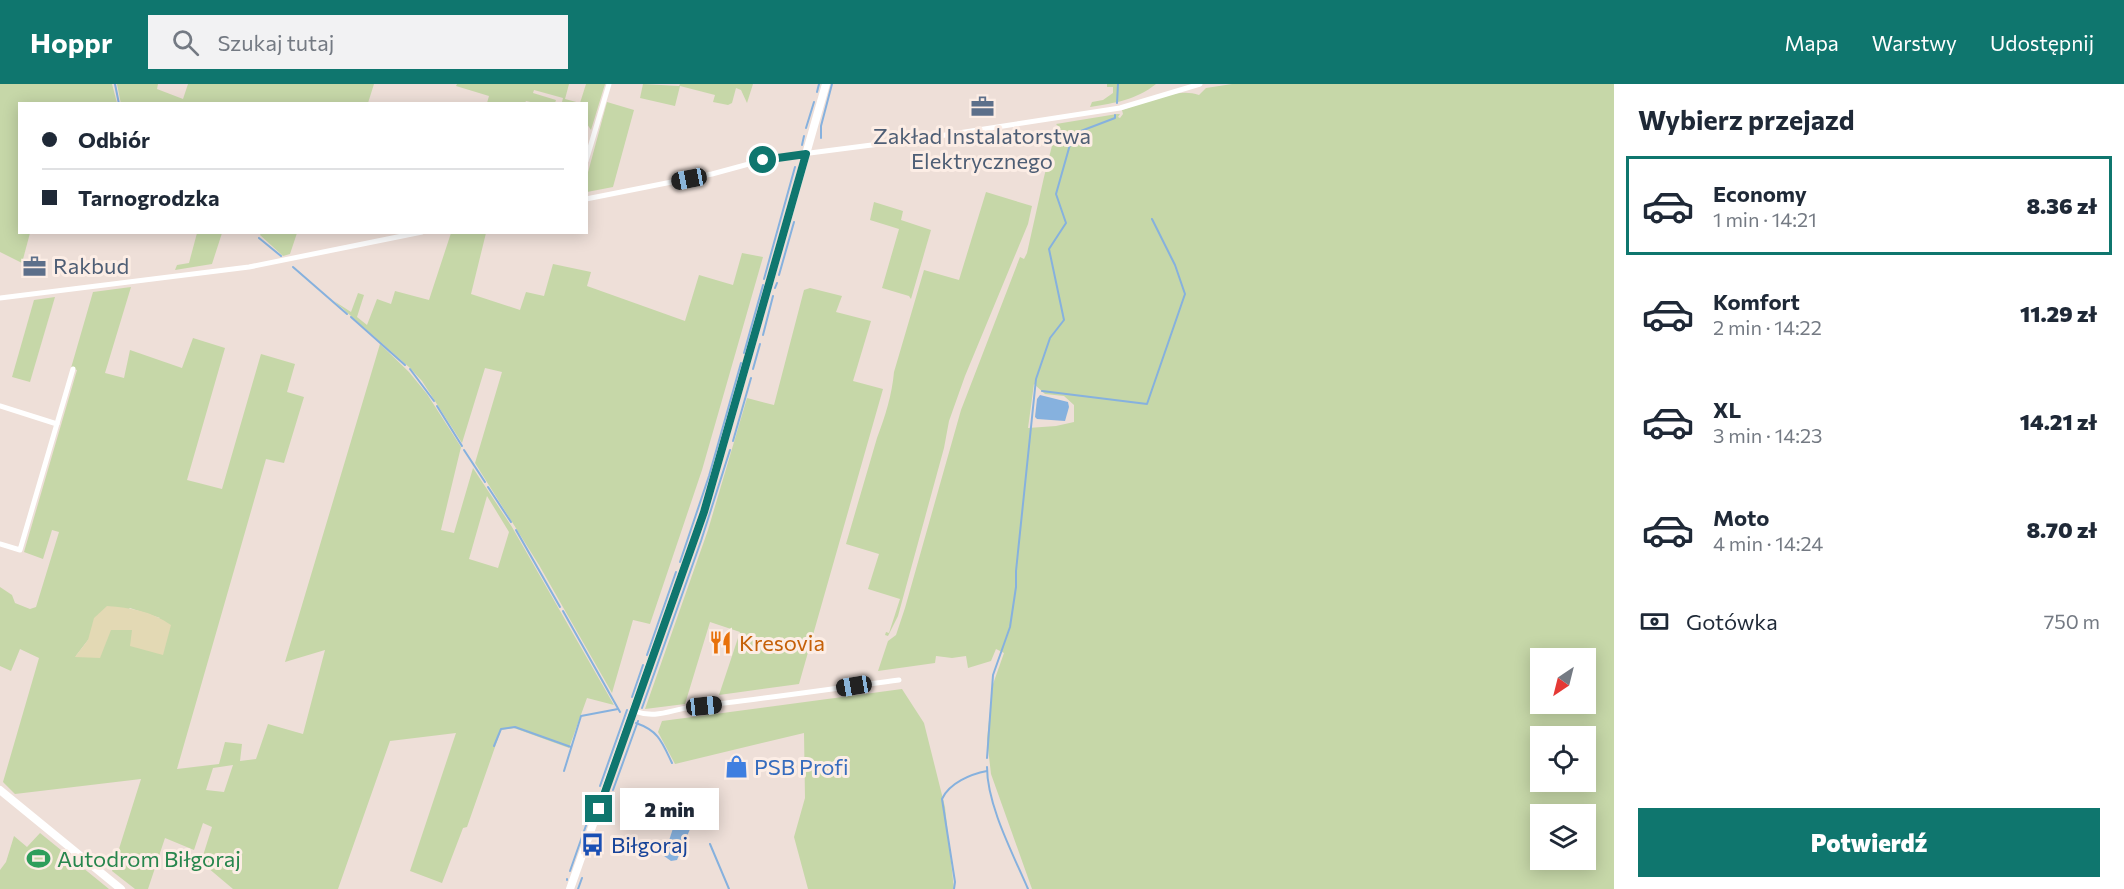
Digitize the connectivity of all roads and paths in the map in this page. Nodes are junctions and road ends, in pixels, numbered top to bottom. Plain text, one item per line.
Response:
1 (609, 84) edge
2 (826, 84) edge
3 (1200, 84) edge
4 (588, 154) edge
5 (806, 154) junction
6 (588, 199) edge
7 (412, 234) edge
8 (0, 298) edge
9 (73, 369) dead end
10 (0, 406) edge
11 (57, 424) junction
12 (0, 544) edge
13 (899, 680) dead end
14 (634, 711) junction
15 (3, 793) edge
16 (122, 889) edge
17 (570, 889) edge

1 - 4 street
2 - 5 main road
3 - 5 street
5 - 6 street
5 - 14 main road
7 - 8 street
9 - 11 street
10 - 11 street
11 - 12 street
13 - 14 street
14 - 17 main road
15 - 16 street

